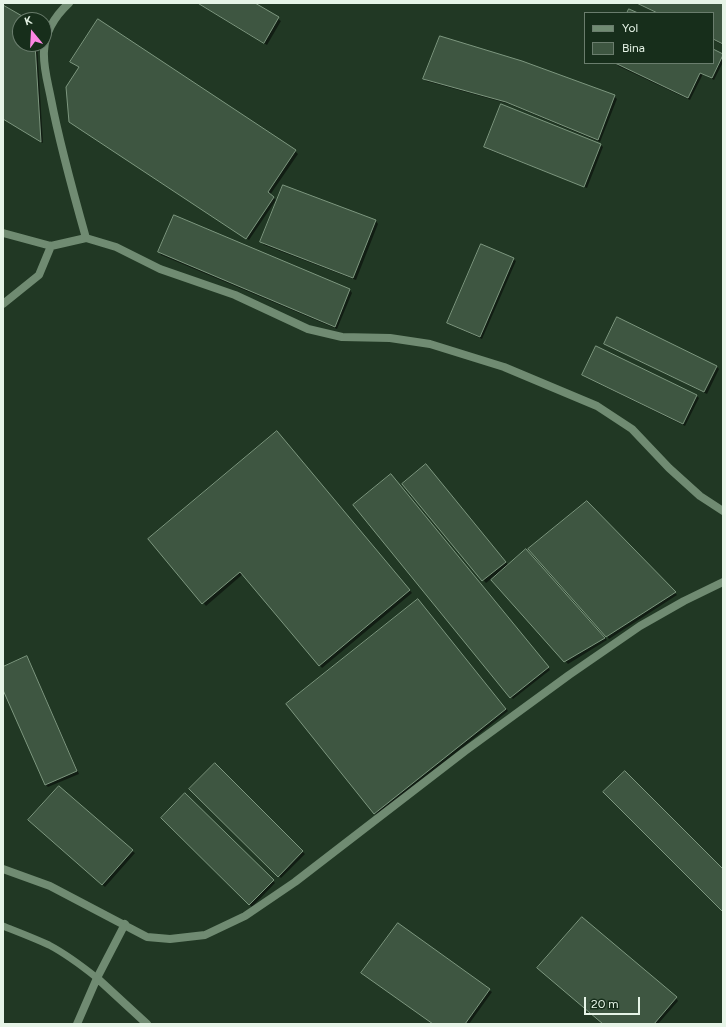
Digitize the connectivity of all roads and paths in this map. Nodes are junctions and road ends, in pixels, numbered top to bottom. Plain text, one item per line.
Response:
1 (68, 3) edge
2 (3, 233) edge
3 (86, 238) junction
4 (50, 246) junction
5 (3, 304) edge
6 (723, 511) edge
7 (723, 582) edge
8 (3, 869) edge
9 (125, 924) junction
10 (3, 926) edge
11 (97, 978) junction
12 (77, 1024) edge
13 (147, 1024) edge

1 - 3 street
2 - 4 street
3 - 4 street
3 - 6 street
4 - 5 street
7 - 9 street
8 - 9 street
9 - 11 street
10 - 11 lane
11 - 12 street
11 - 13 street

